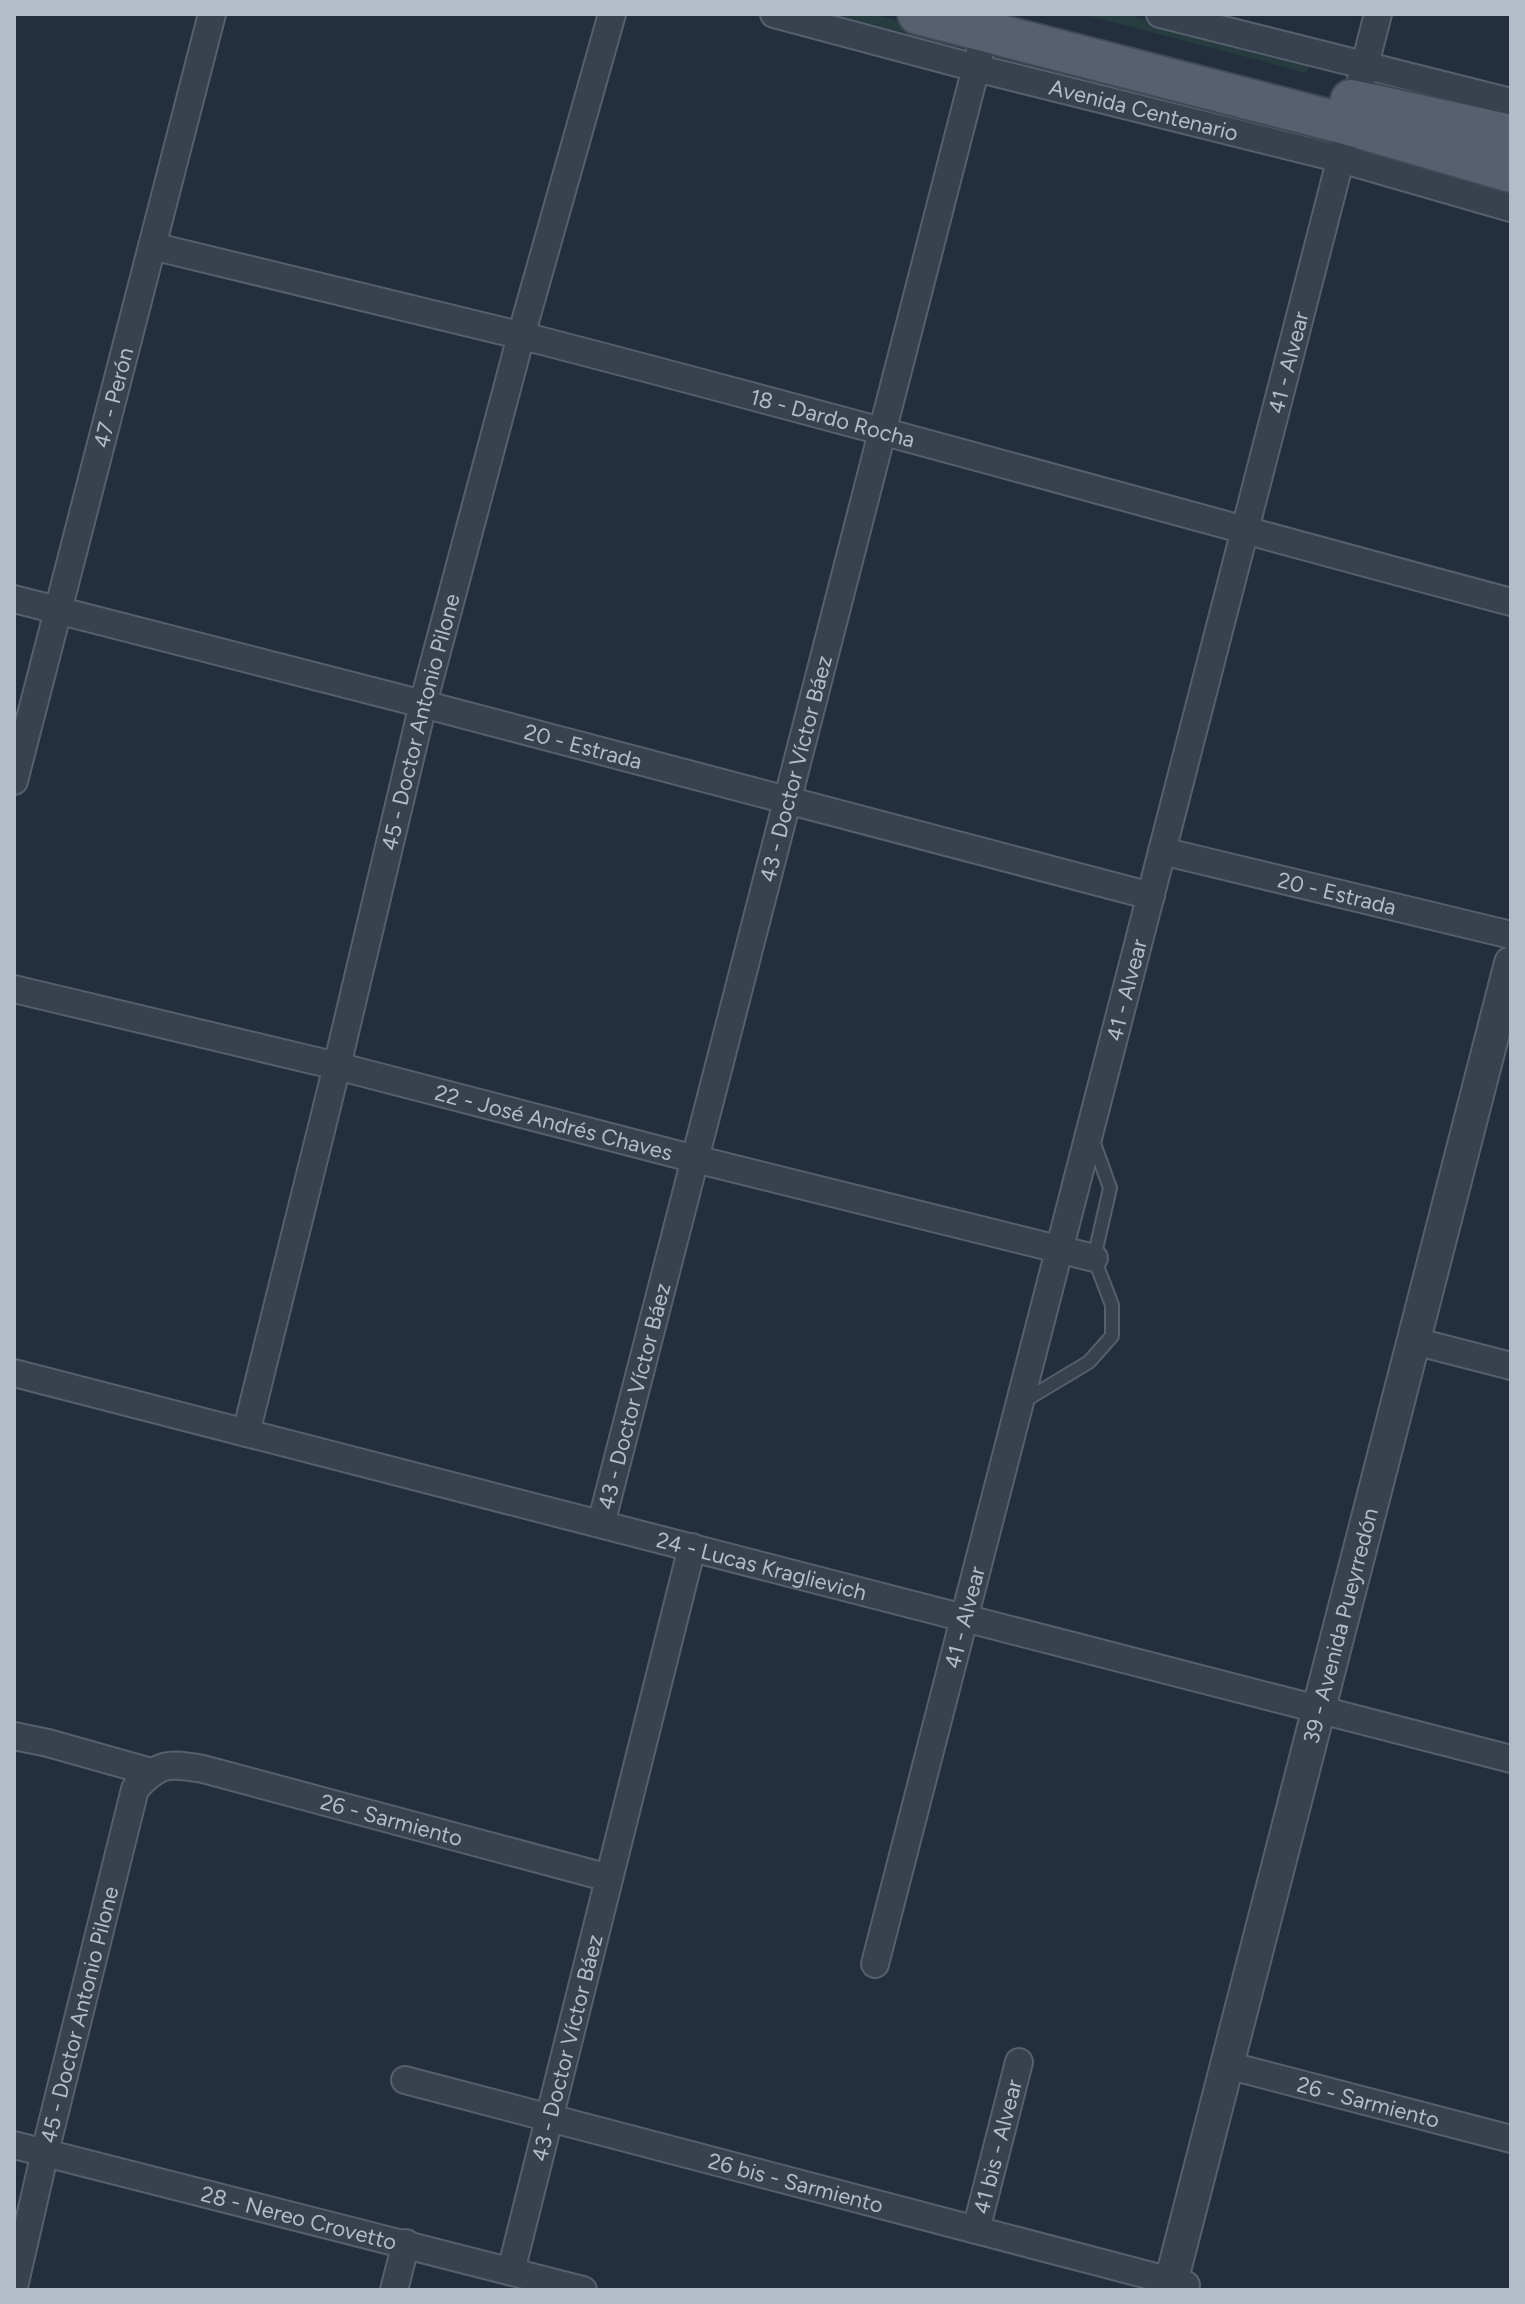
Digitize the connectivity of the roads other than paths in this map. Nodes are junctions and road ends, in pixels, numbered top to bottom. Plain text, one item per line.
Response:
1 (212, 14) edge
2 (612, 14) edge
3 (774, 14) edge
4 (918, 14) edge
5 (1160, 14) edge
6 (1378, 14) edge
7 (991, 32) edge
8 (1511, 102) edge
9 (1353, 113) junction
10 (1511, 135) edge
11 (1511, 172) edge
12 (1511, 208) edge
13 (152, 246) junction
14 (521, 336) junction
15 (882, 431) junction
16 (1245, 531) junction
17 (14, 599) edge
18 (1511, 602) edge
19 (58, 610) junction
20 (423, 704) junction
21 (14, 781) edge
22 (787, 801) junction
23 (1162, 851) junction
24 (1151, 896) junction
25 (1511, 935) edge
26 (1509, 976) edge
27 (14, 989) edge
28 (1511, 1024) edge
29 (337, 1066) junction
30 (1090, 1131) junction
31 (695, 1159) junction
32 (1059, 1250) junction
33 (1094, 1258) junction
34 (1422, 1343) junction
35 (1511, 1366) edge
36 (14, 1373) edge
37 (1019, 1404) junction
38 (246, 1433) junction
39 (601, 1524) junction
40 (692, 1547) junction
41 (964, 1618) junction
42 (1327, 1711) junction
43 (14, 1736) edge
44 (1511, 1759) edge
45 (162, 1768) junction
46 (609, 1878) junction
47 (875, 1964) dead end
48 (1019, 2062) dead end
49 (1234, 2067) junction
50 (405, 2080) dead end
51 (549, 2118) junction
52 (1511, 2139) edge
53 (14, 2145) edge
54 (45, 2152) junction
55 (976, 2230) junction
56 (406, 2243) junction
57 (511, 2271) junction
58 (14, 2287) edge
59 (1178, 2287) edge
60 (394, 2290) edge
61 (583, 2290) edge

1 - 13 street, 47 - Perón
2 - 14 street, 45 - Doctor Antonio Pilone
3 - 7 street, Avenida Centenario
4 - 7 main road, Avenida Centenario
5 - 9 street, Avenida Centenario
6 - 9 street, 41 - Alvear
7 - 9 main road, Avenida Centenario
7 - 15 street, 43 - Doctor Víctor Báez
8 - 9 street, Avenida Centenario
9 - 10 main road, Avenida Centenario
9 - 11 main road, Avenida Centenario
9 - 12 street, Avenida Centenario
9 - 16 street, 41 - Alvear
13 - 14 street, 18 - Dardo Rocha
13 - 19 street, 47 - Perón
14 - 15 street, 18 - Dardo Rocha
14 - 20 street, 45 - Doctor Antonio Pilone
15 - 16 street, 18 - Dardo Rocha
15 - 22 street, 43 - Doctor Víctor Báez
16 - 18 street, 18 - Dardo Rocha
16 - 23 street, 41 - Alvear
17 - 19 street, 20 - Estrada
19 - 20 street, 20 - Estrada
19 - 21 street, 47 - Perón
20 - 22 street, 20 - Estrada
20 - 29 street, 45 - Doctor Antonio Pilone
22 - 24 street, 20 - Estrada
22 - 31 street, 43 - Doctor Víctor Báez
23 - 24 street, 41 - Alvear
23 - 25 street, 20 - Estrada
24 - 30 street, 41 - Alvear
26 - 34 street, 39 - Avenida Pueyrredón
27 - 29 street, 22 - José Andrés Chaves
28 - 34 street, 39 - Avenida Pueyrredón
29 - 31 street, 22 - José Andrés Chaves
29 - 38 street, 45 - Doctor Antonio Pilone
30 - 32 street, 41 - Alvear
30 - 33 lane
31 - 32 street, 22 - José Andrés Chaves
31 - 39 street, 43 - Doctor Víctor Báez
32 - 33 street, 22 - José Andrés Chaves
32 - 37 street, 41 - Alvear
33 - 37 lane
34 - 35 street
34 - 42 street, 39 - Avenida Pueyrredón
36 - 38 street, 24 - Lucas Kraglievich
37 - 41 street, 41 - Alvear
38 - 39 street, 24 - Lucas Kraglievich
39 - 40 street, 24 - Lucas Kraglievich
40 - 41 street, 24 - Lucas Kraglievich
40 - 46 street, 43 - Doctor Víctor Báez
41 - 42 street, 24 - Lucas Kraglievich
41 - 47 street, 41 - Alvear
42 - 44 street, 24 - Lucas Kraglievich
42 - 49 street, 39 - Avenida Pueyrredón
43 - 45 street, 26 - Sarmiento
45 - 46 street, 26 - Sarmiento
45 - 54 street, 45 - Doctor Antonio Pilone
46 - 51 street, 43 - Doctor Víctor Báez
48 - 55 street, 41 bis - Alvear
49 - 52 street, 26 - Sarmiento
49 - 59 street, 39 - Avenida Pueyrredón
50 - 51 street, 26 bis - Sarmiento
51 - 55 street, 26 bis - Sarmiento
51 - 57 street, 43 - Doctor Víctor Báez
53 - 54 street, 28 - Nereo Crovetto
54 - 56 street, 28 - Nereo Crovetto
54 - 58 street, 45 - Doctor Antonio Pilone
55 - 59 street, 26 bis - Sarmiento
56 - 57 street, 28 - Nereo Crovetto
56 - 60 street
57 - 61 street, 28 - Nereo Crovetto

